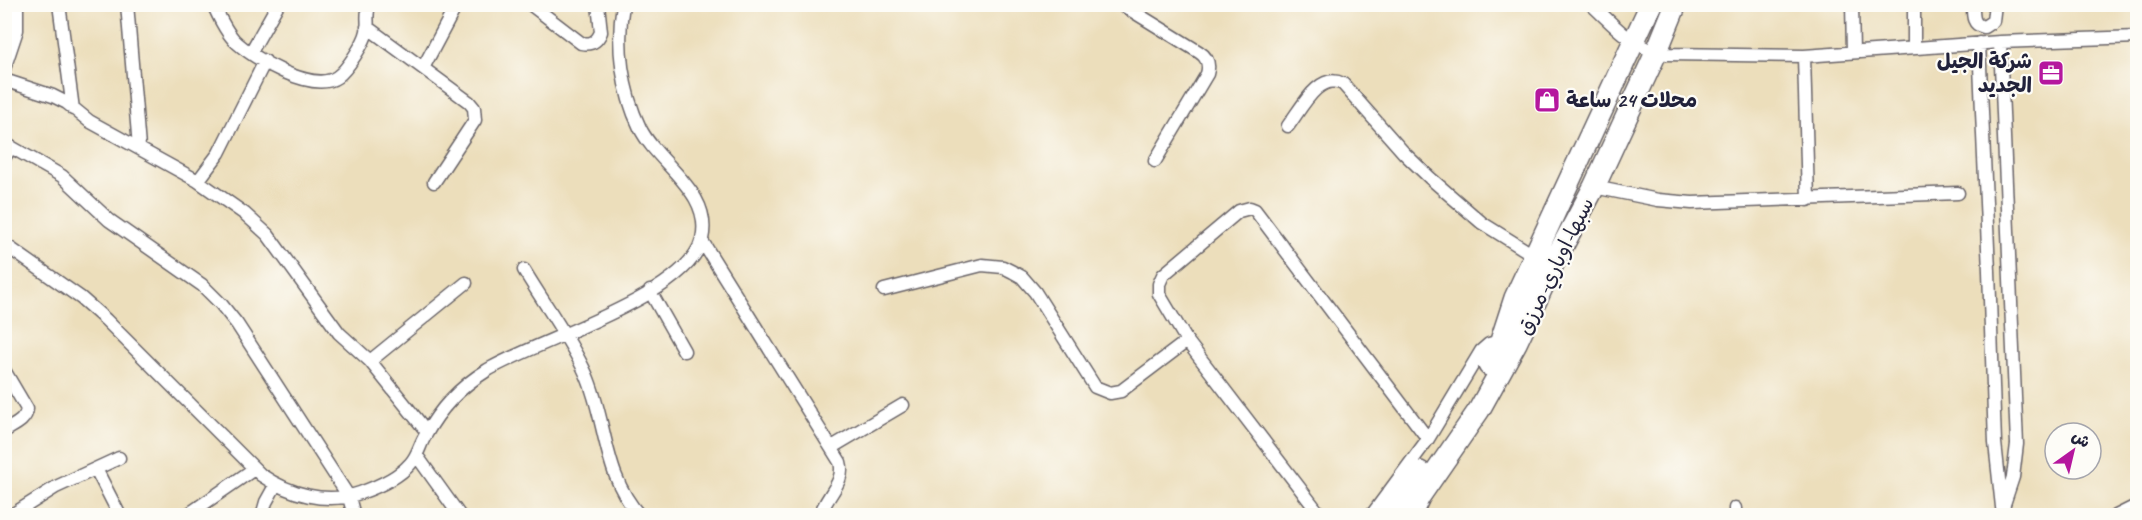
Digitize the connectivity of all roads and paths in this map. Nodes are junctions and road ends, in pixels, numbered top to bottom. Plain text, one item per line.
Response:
1 (17, 4) edge
2 (59, 4) edge
3 (127, 4) edge
4 (213, 4) edge
5 (278, 4) edge
6 (370, 4) edge
7 (457, 4) edge
8 (530, 4) edge
9 (598, 4) edge
10 (624, 4) edge
11 (1120, 4) edge
12 (1591, 4) edge
13 (1651, 4) edge
14 (1676, 4) edge
15 (1852, 4) edge
16 (1914, 4) edge
17 (1973, 4) edge
18 (1995, 4) edge
19 (368, 27) junction
20 (2138, 37) edge
21 (2000, 42) junction
22 (1634, 43) junction
23 (1979, 44) junction
24 (1914, 48) junction
25 (251, 52) junction
26 (1852, 52) junction
27 (1656, 53) junction
28 (1804, 56) junction
29 (265, 61) junction
30 (423, 68) junction
31 (4, 69) edge
32 (4, 80) edge
33 (73, 109) junction
34 (1288, 126) dead end
35 (139, 147) junction
36 (7, 149) edge
37 (1155, 161) dead end
38 (198, 181) junction
39 (434, 183) dead end
40 (1594, 187) junction
41 (1958, 194) dead end
42 (1808, 200) junction
43 (702, 241) junction
44 (4, 244) edge
45 (1535, 256) junction
46 (524, 270) dead end
47 (1989, 271) junction
48 (2009, 271) junction
49 (466, 283) dead end
50 (884, 290) dead end
51 (650, 291) junction
52 (564, 335) junction
53 (1187, 341) junction
54 (1501, 341) junction
55 (684, 351) dead end
56 (370, 362) junction
57 (4, 370) edge
58 (2014, 385) junction
59 (1993, 386) junction
60 (903, 405) dead end
61 (4, 431) edge
62 (427, 432) junction
63 (1428, 438) junction
64 (832, 447) junction
65 (417, 456) junction
66 (119, 458) dead end
67 (96, 469) junction
68 (254, 469) junction
69 (276, 484) junction
70 (349, 497) junction
71 (2138, 504) edge
72 (2003, 512) edge
73 (10, 516) edge
74 (120, 516) edge
75 (186, 516) edge
76 (262, 516) edge
77 (354, 516) edge
78 (460, 516) edge
79 (640, 516) edge
80 (820, 516) edge
81 (1321, 516) edge
82 (1371, 516) edge
83 (1389, 516) edge
84 (1410, 516) edge
85 (2116, 516) edge

1 - 31 street
2 - 33 street
3 - 35 street
4 - 25 street
5 - 25 street
6 - 19 street
7 - 30 street
8 - 9 street
10 - 43 street
11 - 37 street
12 - 22 street
13 - 22 highway, سبها-اوباري-مرزق
14 - 27 highway, سبها-اوباري-مرزق
15 - 26 street
16 - 24 street
17 - 18 street
19 - 29 street
19 - 30 street
20 - 21 street
21 - 23 street
21 - 48 street
22 - 27 street
22 - 45 highway, سبها-اوباري-مرزق
23 - 24 street
23 - 47 street
24 - 26 street
25 - 29 street
26 - 28 street
27 - 28 street
27 - 40 highway, سبها-اوباري-مرزق
28 - 42 street
29 - 38 street
30 - 39 street
32 - 33 street
33 - 35 street
34 - 45 street
35 - 38 street
36 - 70 street
38 - 56 street
40 - 42 street
40 - 84 highway, سبها-اوباري-مرزق
41 - 42 street
43 - 51 street
43 - 64 street
44 - 68 street
45 - 54 highway, سبها-اوباري-مرزق
46 - 52 street
47 - 48 street
47 - 59 street
48 - 58 street
49 - 56 street
50 - 53 street
51 - 52 street
51 - 55 street
52 - 62 street
52 - 79 street
53 - 63 street
53 - 81 street
54 - 63 street
54 - 83 highway, سبها-اوباري-مرزق
56 - 62 street
57 - 61 street
58 - 59 street
58 - 72 street
59 - 72 street
60 - 64 street
62 - 65 street
63 - 82 street
64 - 80 street
65 - 70 street
65 - 78 street
66 - 67 street
67 - 73 street
67 - 74 street
68 - 69 street
68 - 75 street
69 - 70 street
69 - 76 street
70 - 77 street
71 - 85 street

